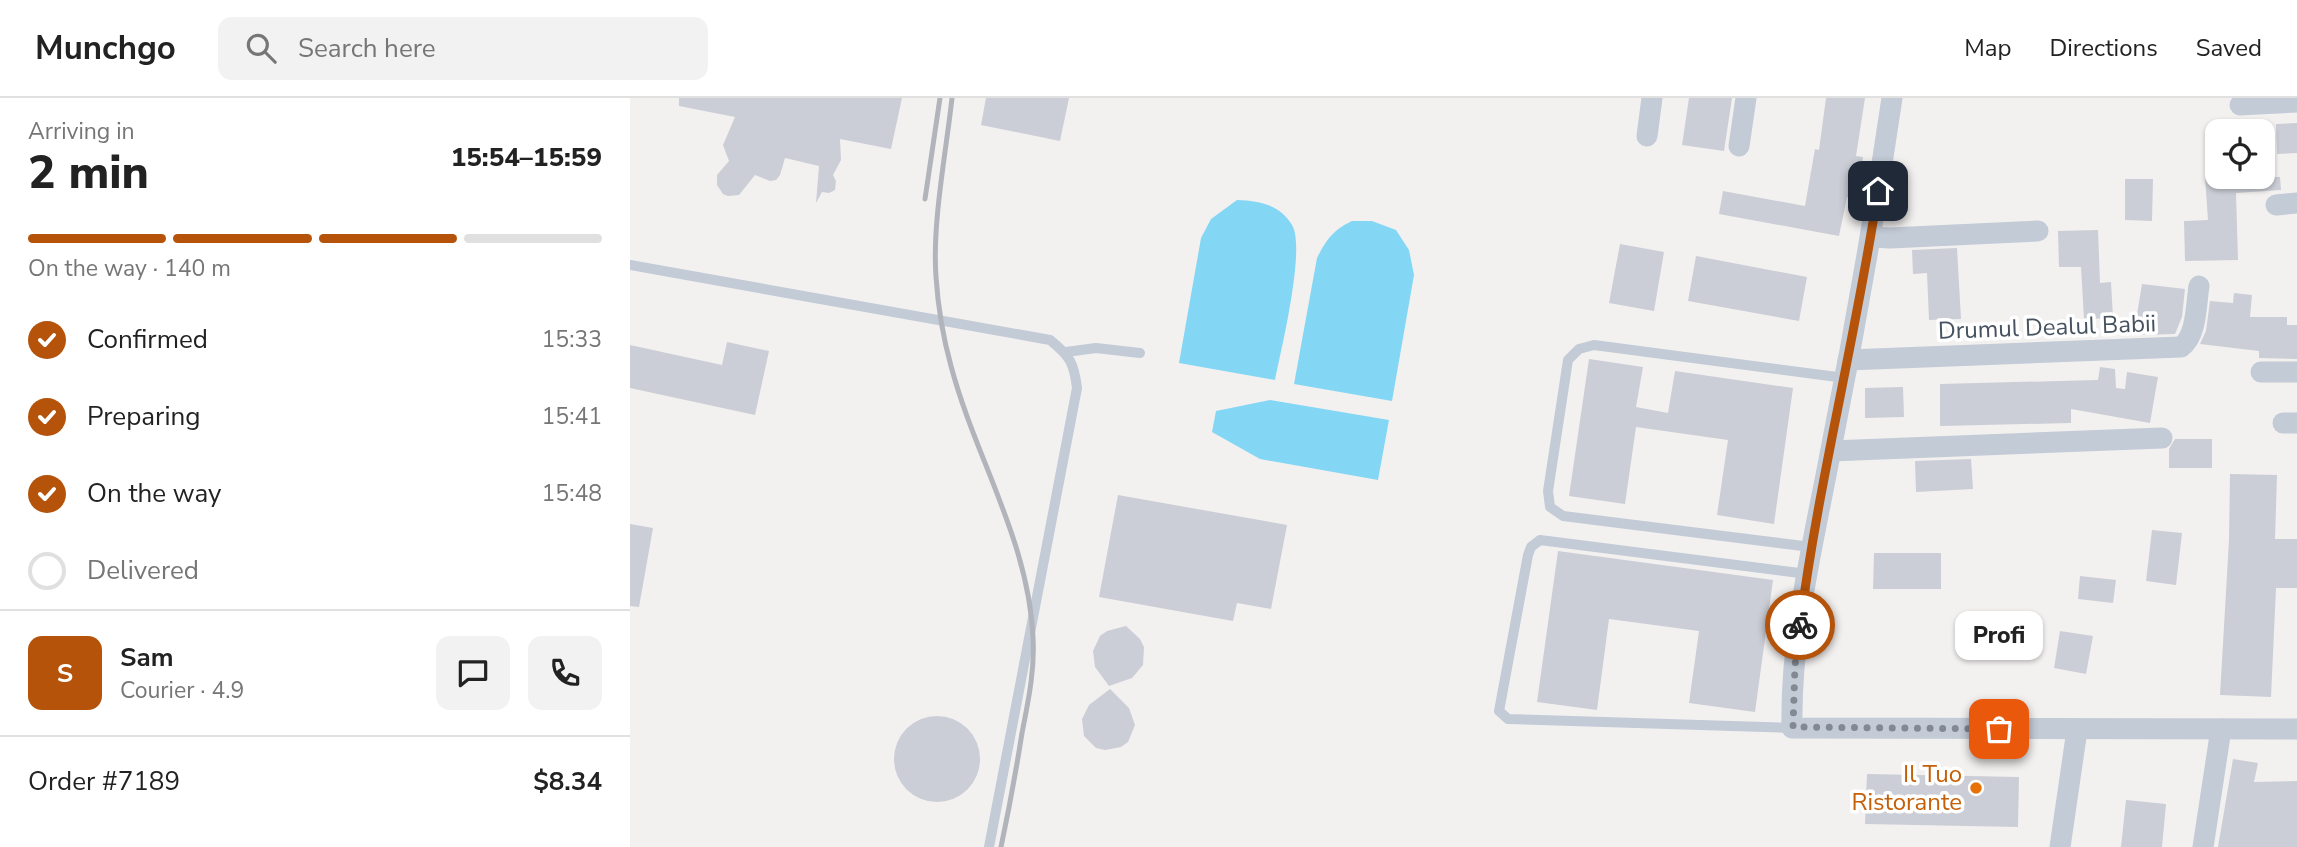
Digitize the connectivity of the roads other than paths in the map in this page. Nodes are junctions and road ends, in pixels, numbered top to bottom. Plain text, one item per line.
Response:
1 (1652, 98) edge
2 (1745, 98) edge
3 (1892, 98) edge
4 (2297, 102) edge
5 (2240, 105) dead end
6 (1647, 136) dead end
7 (1739, 146) dead end
8 (2297, 203) edge
9 (2276, 205) dead end
10 (2038, 231) dead end
11 (1871, 237) junction
12 (630, 265) edge
13 (2199, 286) dead end
14 (1066, 352) junction
15 (1140, 353) dead end
16 (1847, 369) junction
17 (2261, 372) dead end
18 (2297, 372) edge
19 (2162, 438) dead end
20 (1831, 451) junction
21 (1811, 547) junction
22 (1807, 574) junction
23 (1793, 727) junction
24 (2221, 729) junction
25 (2297, 729) edge
26 (2077, 730) junction
27 (989, 847) edge
28 (2060, 847) edge
29 (2203, 847) edge

1 - 6 street
2 - 7 street
3 - 11 street
4 - 5 street
8 - 9 street
10 - 11 street
11 - 16 street
12 - 14 lane
13 - 16 street, Drumul Dealul Babii
14 - 15 lane
14 - 27 lane
16 - 20 street
16 - 21 lane
17 - 18 street
19 - 20 street
20 - 21 street
21 - 22 street
22 - 23 street
22 - 23 lane
23 - 26 street
24 - 25 street
24 - 26 street
24 - 29 street
26 - 28 street

